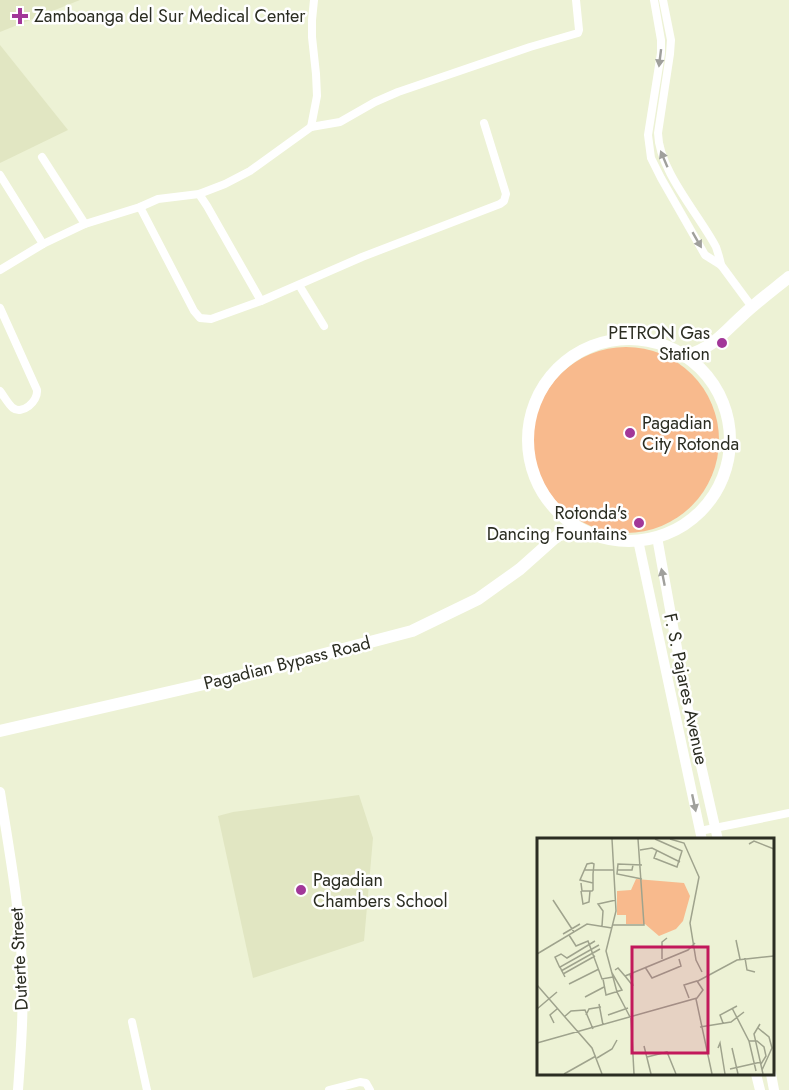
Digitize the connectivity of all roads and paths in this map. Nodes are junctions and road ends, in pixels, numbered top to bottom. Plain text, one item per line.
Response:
1 (314, 0) edge
2 (576, 0) edge
3 (654, 0) edge
4 (663, 0) edge
5 (484, 123) dead end
6 (311, 127) junction
7 (42, 157) dead end
8 (0, 174) edge
9 (199, 194) junction
10 (140, 207) junction
11 (85, 224) junction
12 (43, 244) junction
13 (721, 265) junction
14 (0, 269) edge
15 (789, 277) edge
16 (299, 285) junction
17 (261, 301) junction
18 (752, 307) junction
19 (0, 308) edge
20 (324, 326) dead end
21 (712, 344) junction
22 (685, 356) junction
23 (707, 375) junction
24 (0, 391) edge
25 (555, 509) junction
26 (589, 532) junction
27 (657, 537) junction
28 (638, 540) junction
29 (549, 542) junction
30 (0, 731) edge
31 (0, 792) edge
32 (789, 813) edge
33 (716, 827) junction
34 (701, 835) edge
35 (718, 838) edge
36 (132, 1022) dead end
37 (756, 1075) edge
38 (771, 1075) edge
39 (18, 1090) edge
40 (147, 1090) edge
41 (329, 1090) edge
42 (370, 1090) edge
43 (760, 1090) edge
44 (774, 1090) edge

1 - 6 street
2 - 6 street
3 -> 13 street
13 -> 4 street
5 - 16 street
6 - 9 street
7 - 11 street
8 - 12 street
9 - 10 street
9 - 17 street
10 - 11 street
10 - 17 street
11 - 12 street
12 - 14 street
13 - 18 street
15 - 18 highway
16 - 17 street
16 - 20 street
18 - 21 highway
19 - 24 street
21 - 22 highway
21 - 23 highway
22 - 23 highway
22 - 25 highway
23 - 27 highway
25 - 26 highway
25 - 29 highway
26 - 28 highway
26 - 29 highway, Pagadian Bypass Road
27 - 28 highway
33 -> 27 main road, F. S. Pajares Avenue
28 -> 34 main road, F. S. Pajares Avenue
29 - 30 highway, Pagadian Bypass Road
31 - 39 main road, Duterte Street
32 - 33 street
33 - 34 street
33 - 35 main road, F. S. Pajares Avenue
36 - 40 street
37 - 43 main road
38 - 44 main road
41 - 42 street

